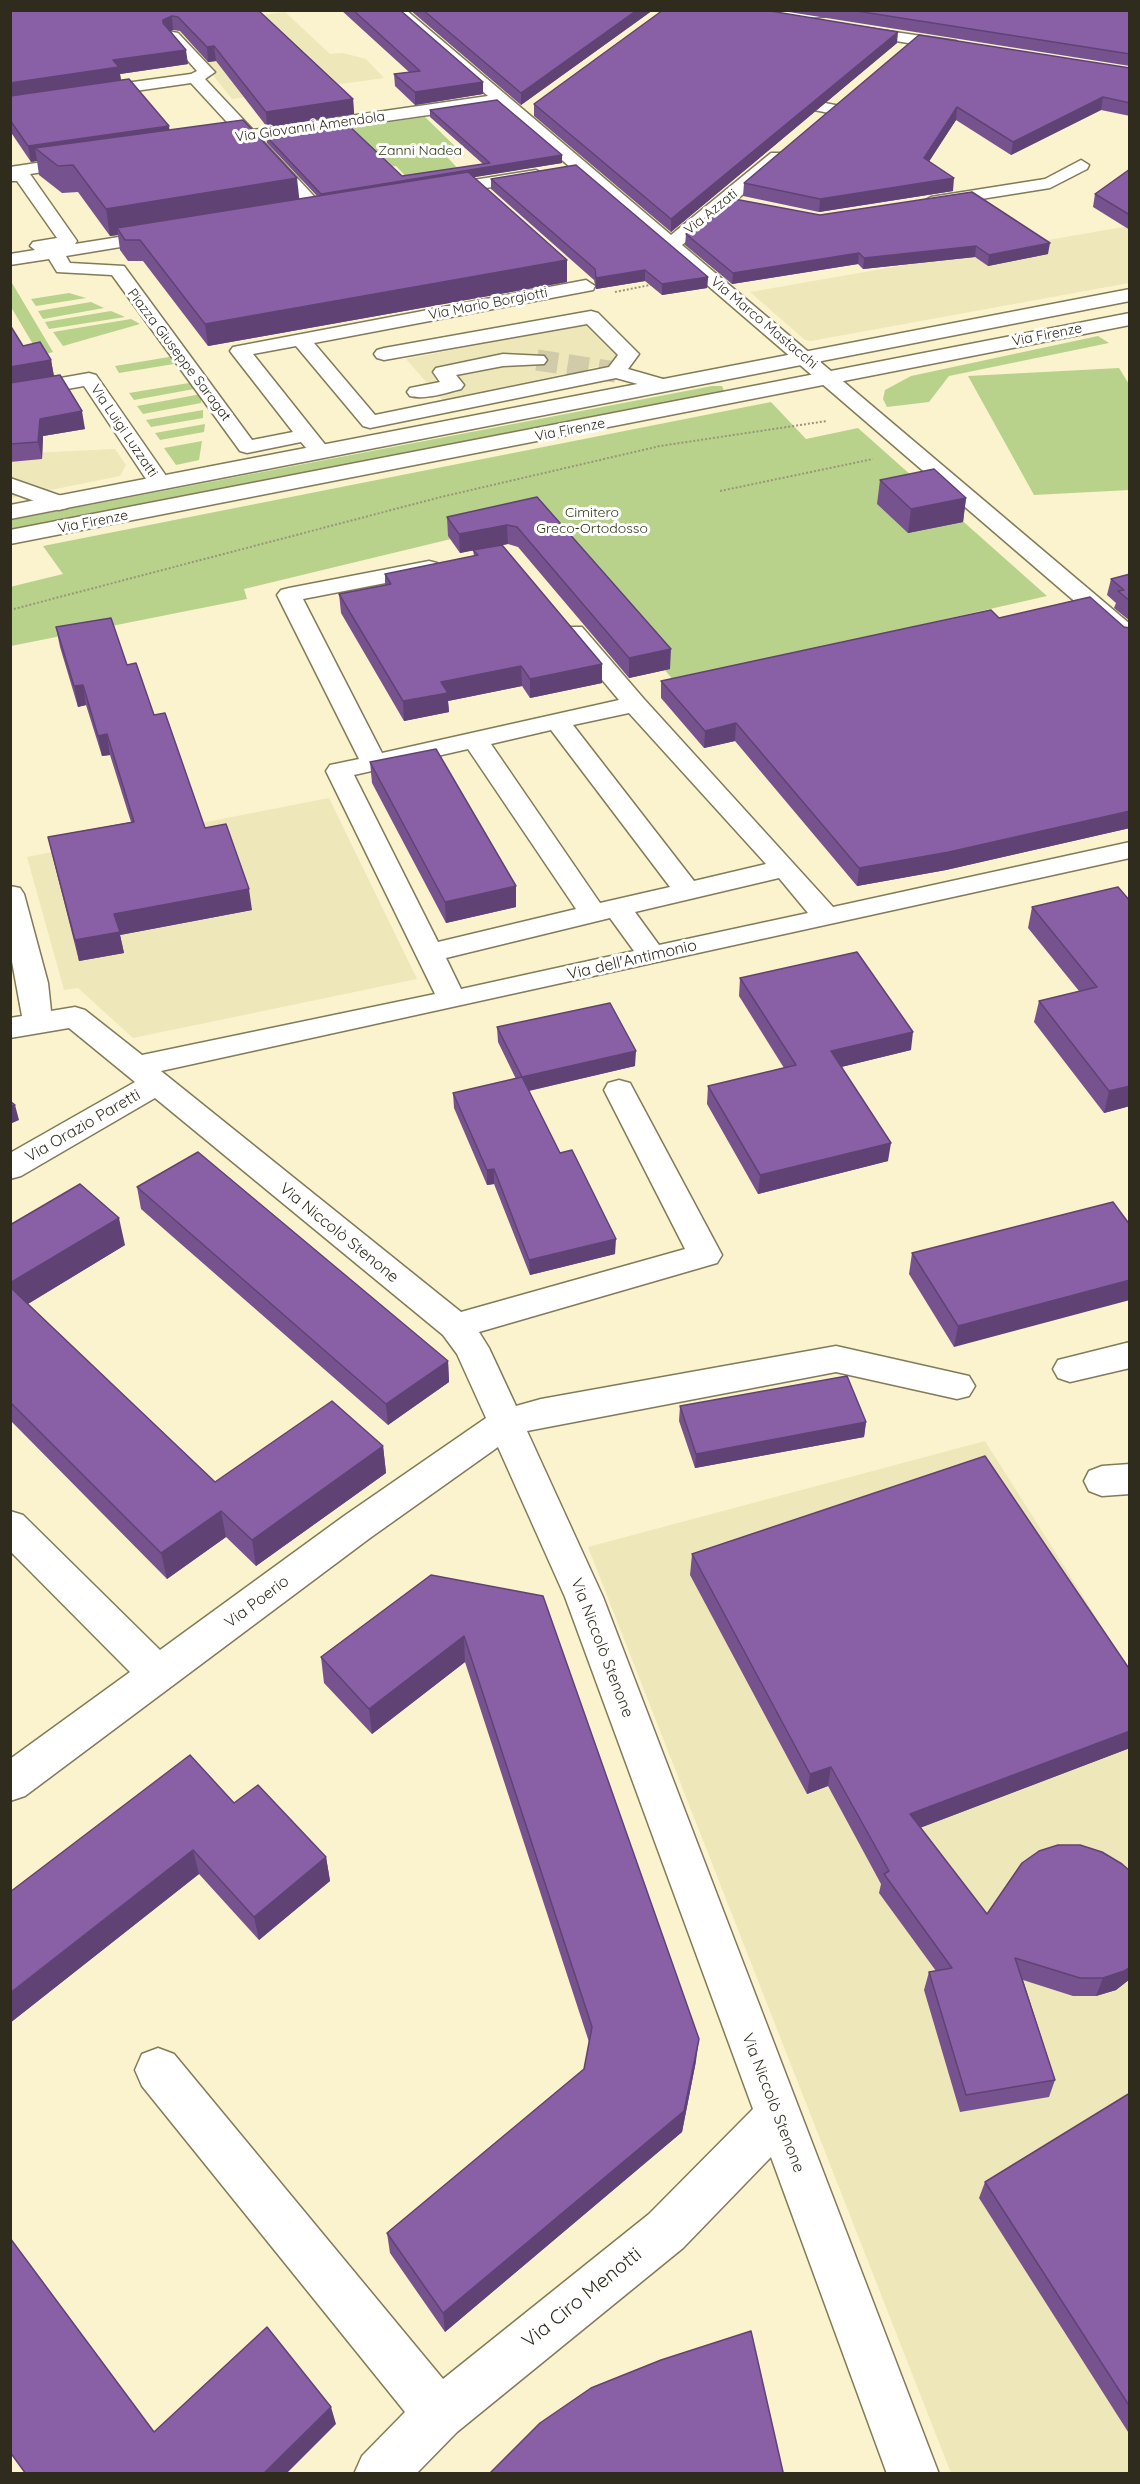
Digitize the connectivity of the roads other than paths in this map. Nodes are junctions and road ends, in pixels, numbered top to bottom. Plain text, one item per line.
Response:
1 (397, 10) edge
2 (846, 10) edge
3 (173, 36) edge
4 (913, 40) junction
5 (976, 49) edge
6 (899, 52) edge
7 (195, 78) junction
8 (851, 95) edge
9 (503, 99) junction
10 (10, 104) edge
11 (815, 106) edge
12 (834, 109) junction
13 (816, 124) edge
14 (249, 136) junction
15 (192, 144) edge
16 (789, 147) edge
17 (101, 158) edge
18 (1081, 165) dead end
19 (582, 167) junction
20 (10, 174) edge
21 (473, 185) junction
22 (415, 194) edge
23 (726, 200) junction
24 (464, 204) edge
25 (749, 205) edge
26 (912, 205) edge
27 (340, 207) edge
28 (317, 210) junction
29 (294, 214) edge
30 (180, 232) edge
31 (672, 244) junction
32 (51, 249) junction
33 (10, 251) edge
34 (10, 260) edge
35 (568, 270) dead end
36 (1130, 295) edge
37 (1130, 319) edge
38 (362, 328) junction
39 (301, 340) junction
40 (806, 359) junction
41 (537, 360) tunnel mouth
42 (616, 372) junction
43 (400, 373) junction
44 (830, 379) junction
45 (454, 385) junction
46 (663, 385) junction
47 (10, 393) edge
48 (470, 402) junction
49 (432, 410) junction
50 (448, 427) junction
51 (307, 435) junction
52 (320, 452) junction
53 (160, 483) junction
54 (10, 484) edge
55 (60, 502) junction
56 (10, 512) edge
57 (10, 537) edge
58 (450, 564) edge
59 (560, 615) edge
60 (1130, 637) edge
61 (635, 704) junction
62 (557, 721) junction
63 (475, 740) junction
64 (374, 763) junction
65 (1130, 850) edge
66 (785, 868) junction
67 (687, 891) junction
68 (10, 894) edge
69 (605, 911) junction
70 (826, 916) junction
71 (429, 953) junction
72 (652, 955) junction
73 (452, 1000) junction
74 (24, 1024) edge
75 (145, 1075) junction
76 (619, 1090) dead end
77 (10, 1168) edge
78 (455, 1326) junction
79 (1130, 1355) edge
80 (1071, 1369) dead end
81 (957, 1386) dead end
82 (505, 1423) junction
83 (10, 1526) edge
84 (159, 1675) junction
85 (10, 1783) edge
86 (158, 2070) dead end
87 (778, 2116) junction
88 (439, 2414) junction
89 (380, 2474) edge
90 (913, 2474) edge

1 - 9 street, Via Marco Mastacchi
2 - 4 street
3 - 7 street
4 - 5 street
4 - 6 street
7 - 10 street
7 - 14 street
8 - 12 street
9 - 14 street, Via Giovanni Amendola
9 - 19 street, Via Marco Mastacchi
11 - 12 street
12 - 13 street
14 - 15 street, Via Giovanni Amendola
14 - 28 street
16 - 23 street, Via Azzati
17 - 20 street
18 - 26 street
19 - 21 street
19 - 31 street, Via Marco Mastacchi
20 - 32 street
21 - 22 street
21 - 24 street
23 - 25 street
23 - 31 street, Via Azzati
27 - 28 street
28 - 29 street
30 - 32 street
31 - 40 street, Via Marco Mastacchi
32 - 33 street
32 - 34 street
32 - 51 street, Piazza Giuseppe Saragat
35 - 38 street, Via Mario Borgiotti
36 - 40 street, Via Firenze
37 - 44 street, Via Firenze
38 - 39 street, Via Mario Borgiotti
38 - 43 street
39 - 49 street
39 - 51 street, Via Mario Borgiotti
40 - 44 street, Via Marco Mastacchi
40 - 46 street, Via Firenze
41 - 45 street
42 - 43 street
42 - 46 street
42 - 48 street
43 - 45 street
43 - 49 street
44 - 57 street, Via Firenze
44 - 60 street, Via Marco Mastacchi
45 - 48 street
46 - 50 street, Via Firenze
47 - 53 street, Via Luigi Luzzatti
48 - 49 street
49 - 50 street
50 - 52 street, Via Firenze
51 - 52 street
52 - 53 street, Via Firenze
53 - 55 street, Via Firenze
54 - 55 street
55 - 56 street, Via Firenze
58 - 64 street
59 - 61 street
61 - 62 street
61 - 66 street
62 - 63 street
62 - 67 street
63 - 64 street
63 - 69 street
64 - 71 street
65 - 70 street, Via dell'Antimonio
66 - 67 street
66 - 70 street
67 - 69 street
68 - 74 street
69 - 71 street
69 - 72 street
70 - 72 street, Via dell'Antimonio
71 - 73 street
72 - 73 street, Via dell'Antimonio
73 - 75 street, Via dell'Antimonio
74 - 75 street, Via Niccolò Stenone
75 - 77 street, Via Orazio Paretti
75 - 78 street, Via Niccolò Stenone
76 - 78 street
78 - 82 street, Via Niccolò Stenone
79 - 80 street
81 - 82 street, Via Poerio
82 - 84 street, Via Poerio
82 - 87 street, Via Niccolò Stenone
83 - 84 street
84 - 85 street, Via Poerio
86 - 88 street
87 - 88 street, Via Ciro Menotti
87 - 90 street, Via Niccolò Stenone
88 - 89 street, Via Ciro Menotti

